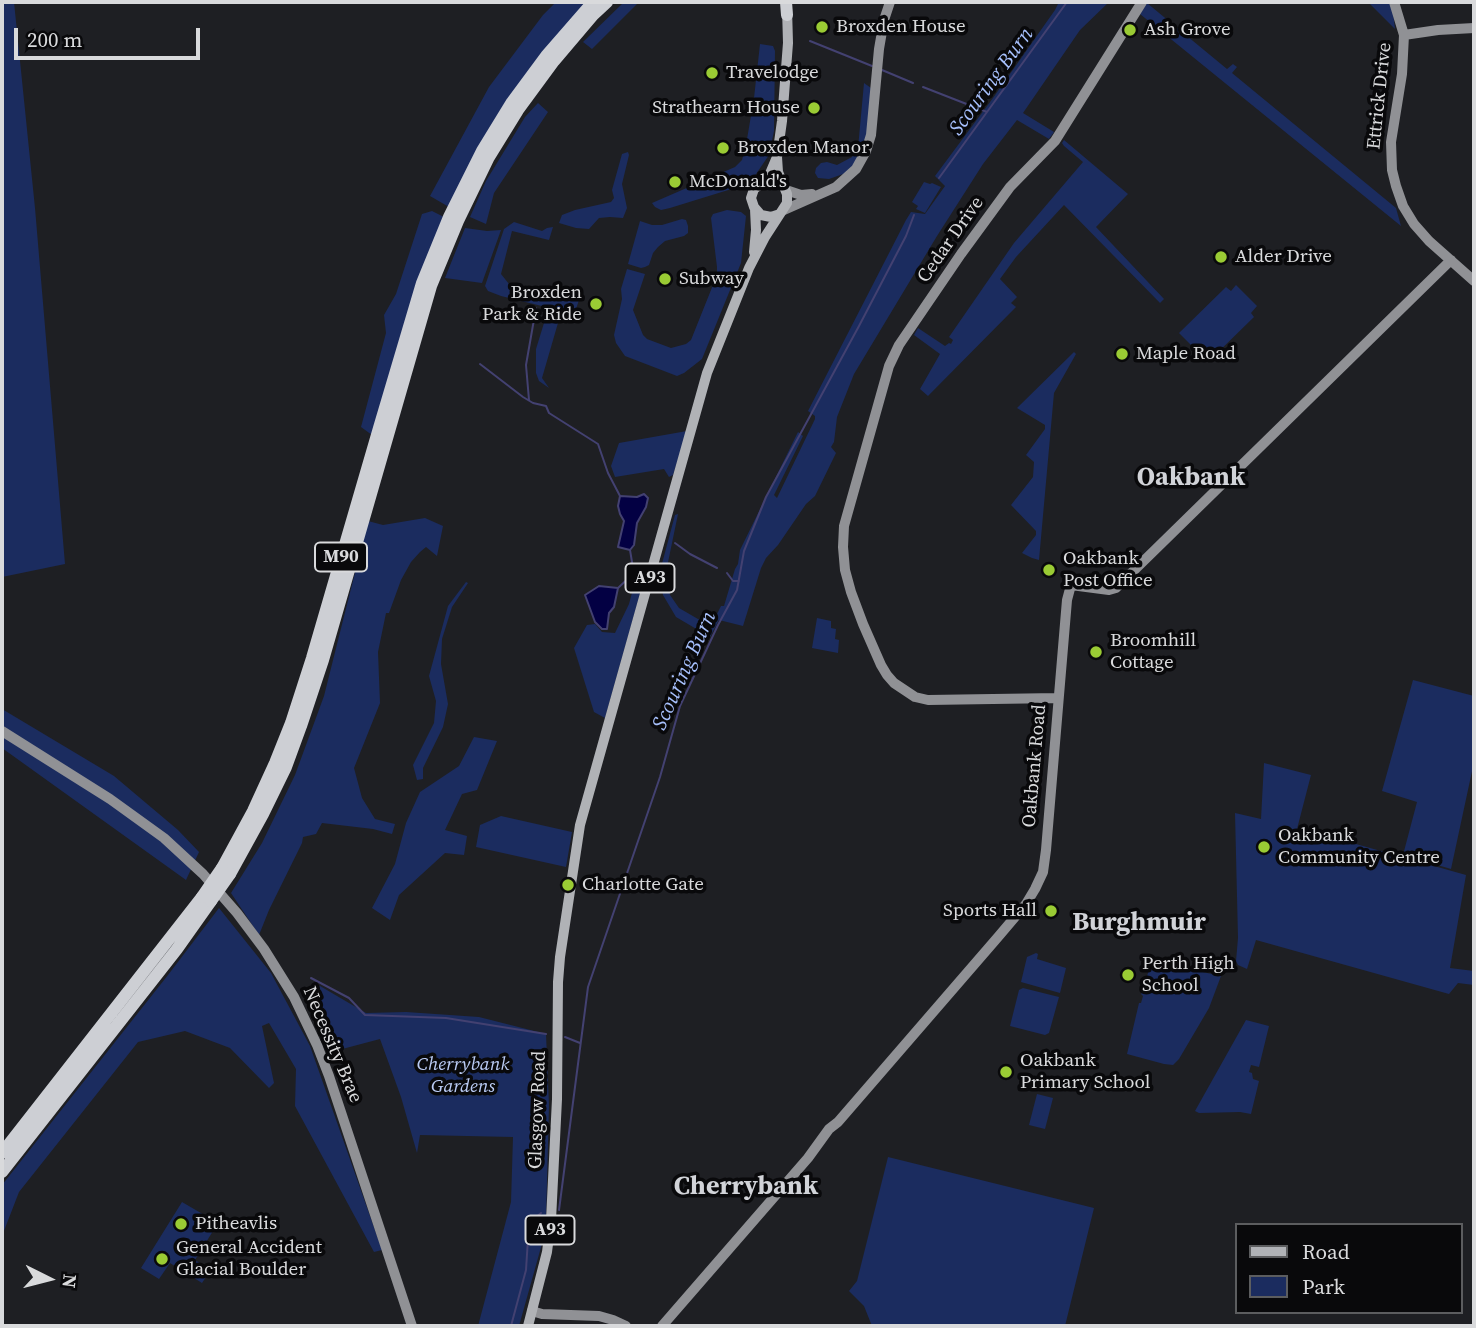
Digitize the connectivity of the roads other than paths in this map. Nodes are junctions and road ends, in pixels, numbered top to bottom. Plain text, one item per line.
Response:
1 (593, 2) edge
2 (607, 2) edge
3 (795, 2) edge
4 (890, 2) edge
5 (1142, 2) edge
6 (1394, 2) edge
7 (787, 6) edge
8 (1474, 28) edge
9 (1405, 35) junction
10 (788, 43) junction
11 (777, 157) junction
12 (765, 181) junction
13 (836, 187) junction
14 (785, 188) junction
15 (755, 209) junction
16 (782, 212) junction
17 (1451, 260) junction
18 (749, 268) junction
19 (1474, 281) edge
20 (1058, 698) junction
21 (2, 731) edge
22 (226, 871) junction
23 (207, 899) junction
24 (2, 1153) edge
25 (2, 1172) edge
26 (532, 1311) junction
27 (412, 1326) edge
28 (528, 1326) edge
29 (626, 1326) edge
30 (662, 1326) edge

1 - 22 highway, M90
2 - 22 highway, M90
3 - 10 main road, A93
4 - 13 street
5 - 20 street, Cedar Drive
6 - 9 street, Ettrick Drive
7 - 10 main road, A93
8 - 9 street
9 - 17 street, Ettrick Drive
10 - 11 main road, A93
11 - 12 main road, A93
11 - 14 main road, A93
12 - 14 main road
12 - 15 main road, A93
13 - 14 street
13 - 16 street
14 - 16 main road, A93
15 - 16 main road
15 - 18 main road, A93
16 - 18 main road, A93
17 - 19 street, Ettrick Drive
17 - 20 street, Oakbank Road
18 - 26 main road, Glasgow Road / A93
20 - 30 street, Oakbank Road
21 - 27 street, Necessity Brae
22 - 23 highway, M90, bridge
23 - 24 highway, M90
23 - 25 highway, M90
26 - 28 main road, Glasgow Road / A93
26 - 29 street

